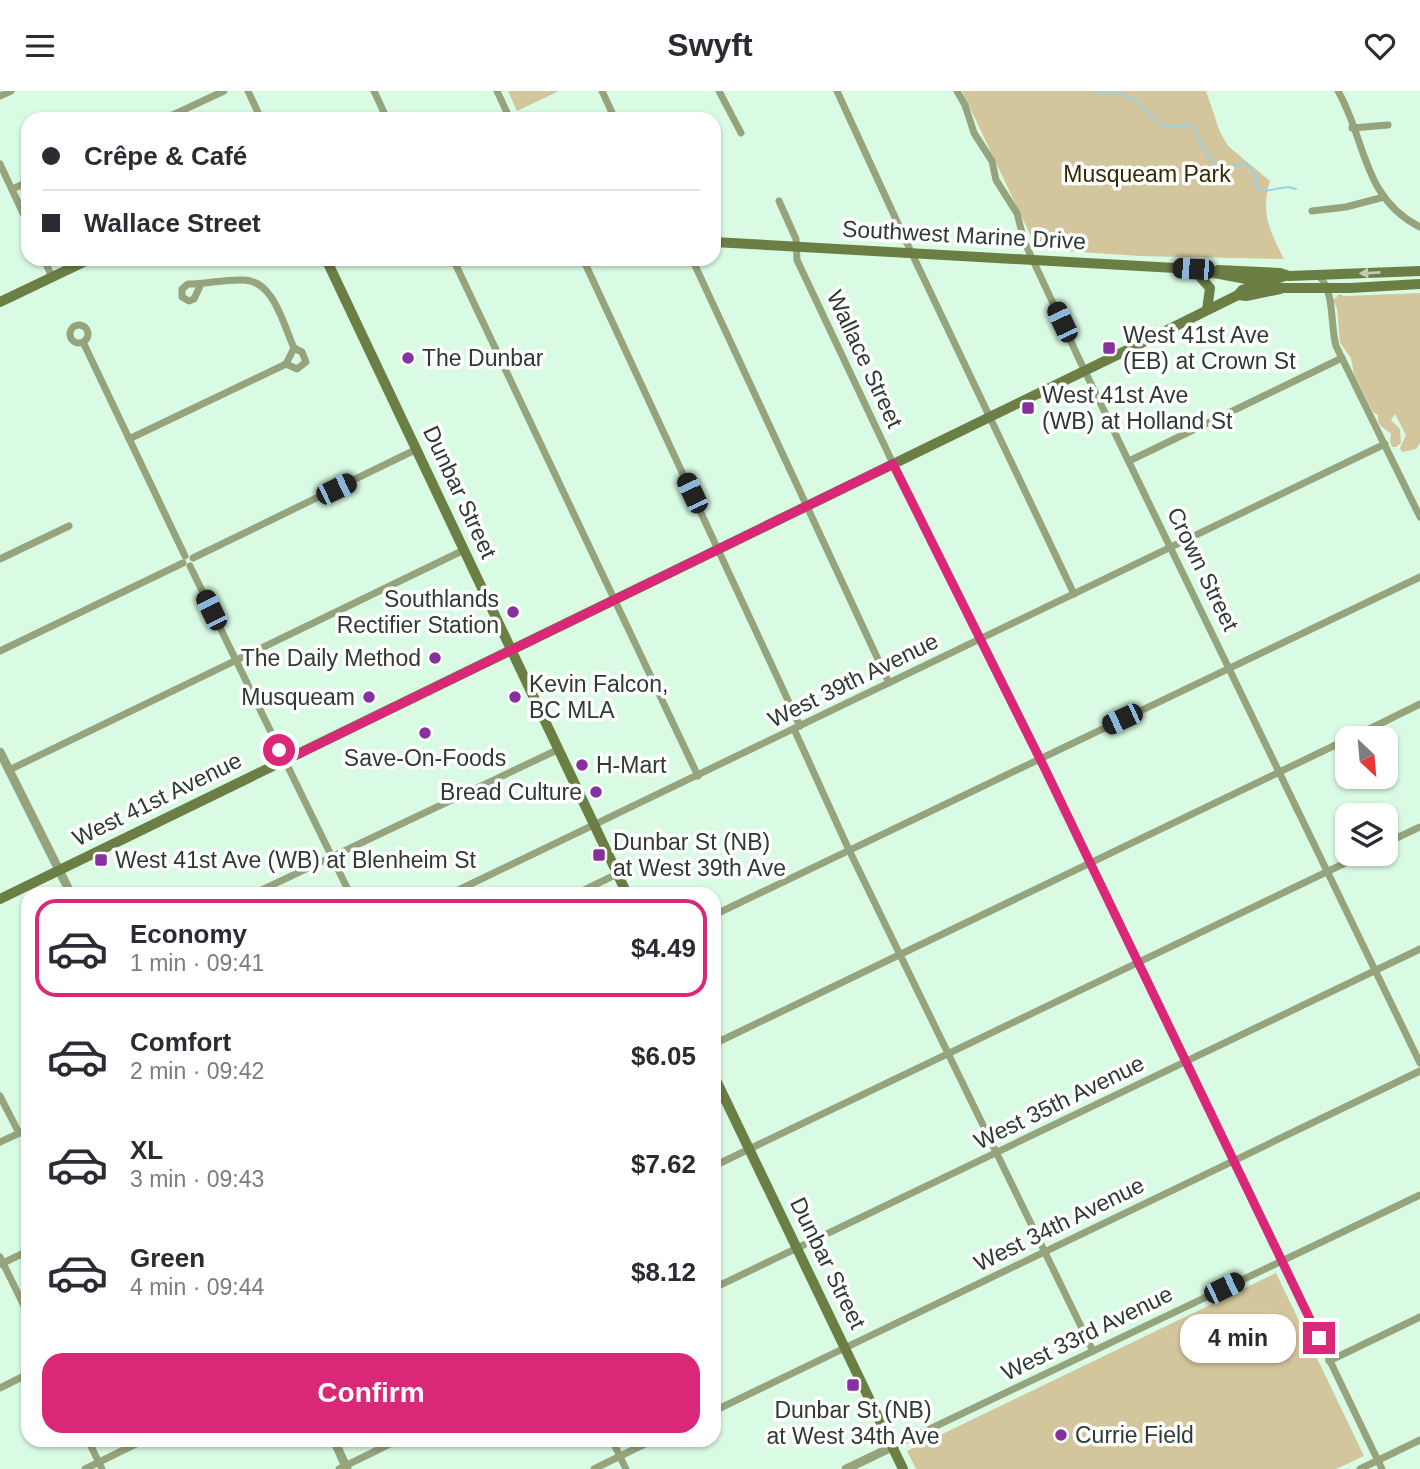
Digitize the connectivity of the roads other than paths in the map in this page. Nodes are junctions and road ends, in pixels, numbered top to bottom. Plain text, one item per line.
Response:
1 (11, 91) edge
2 (224, 91) edge
3 (248, 91) edge
4 (374, 91) edge
5 (497, 91) edge
6 (602, 91) edge
7 (719, 91) edge
8 (837, 91) edge
9 (957, 91) edge
10 (1338, 91) edge
11 (0, 96) edge
12 (179, 112) edge
13 (258, 112) edge
14 (384, 112) edge
15 (507, 112) edge
16 (612, 112) edge
17 (1388, 125) dead end
18 (1352, 128) junction
19 (741, 133) dead end
20 (0, 164) edge
21 (21, 186) edge
22 (12, 190) junction
23 (1384, 197) junction
24 (779, 201) dead end
25 (21, 209) edge
26 (1312, 211) dead end
27 (1420, 227) edge
28 (721, 242) edge
29 (797, 247) junction
30 (911, 252) junction
31 (1033, 261) junction
32 (47, 266) edge
33 (75, 266) edge
34 (329, 266) edge
35 (456, 266) edge
36 (586, 266) edge
37 (695, 266) edge
38 (1193, 269) junction
39 (1212, 271) junction
40 (1420, 271) edge
41 (1285, 276) junction
42 (1319, 276) junction
43 (52, 277) junction
44 (1262, 282) junction
45 (201, 284) dead end
46 (1420, 284) edge
47 (1280, 288) junction
48 (1328, 288) junction
49 (1238, 295) junction
50 (0, 302) edge
51 (1207, 310) junction
52 (83, 342) dead end
53 (294, 348) junction
54 (1342, 358) junction
55 (286, 364) junction
56 (1085, 370) junction
57 (990, 417) junction
58 (129, 439) junction
59 (1385, 445) junction
60 (417, 450) junction
61 (1129, 461) junction
62 (893, 464) junction
63 (806, 506) junction
64 (1420, 517) edge
65 (69, 526) dead end
66 (1171, 548) junction
67 (718, 549) junction
68 (464, 550) junction
69 (0, 559) edge
70 (187, 561) junction
71 (1420, 577) edge
72 (1074, 594) junction
73 (613, 600) junction
74 (980, 639) junction
75 (510, 650) junction
76 (0, 651) edge
77 (236, 660) junction
78 (1230, 668) junction
79 (889, 683) junction
80 (1420, 704) edge
81 (1375, 726) edge
82 (797, 728) junction
83 (1335, 745) edge
84 (557, 750) junction
85 (0, 751) edge
86 (1040, 759) junction
87 (284, 761) junction
88 (9, 770) junction
89 (1280, 772) junction
90 (698, 776) junction
91 (594, 826) junction
92 (1420, 827) edge
93 (1398, 837) edge
94 (849, 850) junction
95 (332, 856) junction
96 (1090, 863) junction
97 (1339, 866) edge
98 (59, 870) junction
99 (1328, 871) junction
100 (617, 874) junction
101 (24, 887) edge
102 (68, 887) edge
103 (268, 887) edge
104 (347, 887) edge
105 (465, 887) edge
106 (590, 887) edge
107 (624, 887) edge
108 (21, 889) edge
109 (0, 899) edge
110 (721, 912) edge
111 (1420, 949) edge
112 (901, 954) junction
113 (1138, 963) junction
114 (1376, 970) junction
115 (721, 1041) edge
116 (948, 1053) junction
117 (1186, 1062) junction
118 (1420, 1063) edge
119 (1420, 1071) edge
120 (721, 1090) edge
121 (0, 1096) edge
122 (19, 1133) joint
123 (0, 1142) edge
124 (750, 1149) junction
125 (997, 1153) junction
126 (1234, 1161) junction
127 (721, 1163) edge
128 (1420, 1195) edge
129 (797, 1248) junction
130 (1045, 1252) junction
131 (21, 1254) edge
132 (1282, 1261) junction
133 (1, 1262) edge
134 (721, 1285) edge
135 (21, 1301) edge
136 (1420, 1317) edge
137 (845, 1348) junction
138 (1093, 1351) junction
139 (1329, 1361) junction
140 (21, 1378) edge
141 (0, 1388) edge
142 (721, 1408) edge
143 (1420, 1440) edge
144 (91, 1447) edge
145 (132, 1447) edge
146 (336, 1447) edge
147 (384, 1447) edge
148 (616, 1447) edge
149 (639, 1447) edge
150 (892, 1447) junction
151 (620, 1456) junction
152 (1378, 1461) junction
153 (100, 1466) edge
154 (344, 1468) edge
155 (85, 1469) edge
156 (594, 1469) edge
157 (626, 1469) edge
158 (845, 1469) edge
159 (903, 1469) edge
160 (1360, 1469) edge
161 (1382, 1469) edge

1 - 11 street
2 - 12 street
3 - 13 street
4 - 14 street
5 - 15 street
6 - 16 street
7 - 19 street
8 - 30 street
9 - 31 street, Crown Street
10 - 18 street
17 - 18 street
18 - 23 street
20 - 22 street
21 - 22 street
22 - 25 street
23 - 26 street
23 - 27 street
24 - 29 street, Wallace Street
28 - 29 main road, Southwest Marine Drive
29 - 30 main road, Southwest Marine Drive
29 - 62 street, Wallace Street
30 - 31 main road, Southwest Marine Drive
30 - 57 street
31 - 38 main road, Southwest Marine Drive
31 - 56 street, Crown Street
32 - 43 street
33 - 43 main road
34 - 60 main road, Dunbar Street
35 - 73 street
36 - 67 street
37 - 63 street
38 - 39 main road, Southwest Marine Drive
38 - 51 main road
39 - 41 main road, Southwest Marine Drive
39 - 44 main road, Southwest Marine Drive
40 -> 42 main road, Southwest Marine Drive
41 - 42 main road, Southwest Marine Drive
41 - 44 main road, West 41st Avenue
42 - 48 street
43 - 50 main road
44 - 47 main road, Southwest Marine Drive
44 - 49 main road, West 41st Avenue
45 - 53 street
46 - 48 main road, Southwest Marine Drive
47 - 48 main road, Southwest Marine Drive
47 - 49 main road, West 41st Avenue
48 - 54 street
49 - 51 main road, West 41st Avenue
51 - 56 main road, West 41st Avenue
52 - 58 street
53 - 55 street
53 - 55 street
54 - 59 street
54 - 61 street
55 - 58 street
56 - 57 main road, West 41st Avenue
56 - 61 street, Crown Street
57 - 62 main road, West 41st Avenue
57 - 72 street
58 - 70 street
59 - 64 street
59 - 66 street, West 39th Avenue
60 - 68 main road, Dunbar Street
60 - 70 street
61 - 66 street, Crown Street
62 - 63 main road, West 41st Avenue
62 - 74 street, Wallace Street
63 - 67 main road, West 41st Avenue
63 - 79 street
65 - 69 street
66 - 72 street, West 39th Avenue
66 - 78 street, Crown Street
67 - 73 main road, West 41st Avenue
67 - 82 street
68 - 75 main road, Dunbar Street
68 - 77 street
70 - 76 street
70 - 77 street
71 - 78 street
72 - 74 street, West 39th Avenue
73 - 75 main road, West 41st Avenue
73 - 90 street
74 - 79 street, West 39th Avenue
74 - 86 street, Wallace Street
75 - 84 main road, Dunbar Street
75 - 87 main road, West 41st Avenue
77 - 87 street
77 - 88 street
78 - 86 street
78 - 89 street, Crown Street
79 - 82 street, West 39th Avenue
80 - 81 street
82 - 90 street, West 39th Avenue
82 - 94 street
83 - 89 street
84 - 91 main road, Dunbar Street
84 - 95 street
85 - 88 street
86 - 94 street
86 - 96 street, Wallace Street
87 - 95 street
87 - 98 main road, West 41st Avenue
88 - 98 street
89 - 96 street
89 - 99 street, Crown Street
90 - 91 street, West 39th Avenue
91 - 100 main road, Dunbar Street
91 - 105 street, West 39th Avenue
92 - 93 street
94 - 110 street
94 - 112 street
95 - 103 street
95 - 104 street
96 - 112 street
96 - 113 street, Wallace Street
97 - 99 street
98 - 101 main road, West 41st Avenue
98 - 102 street
99 - 113 street
99 - 114 street, Crown Street
100 - 106 street
100 - 107 main road, Dunbar Street
108 - 109 main road, West 41st Avenue
111 - 114 street, West 35th Avenue
112 - 115 street
112 - 116 street
113 - 116 street
113 - 117 street, Wallace Street
114 - 117 street, West 35th Avenue
114 - 118 street, Crown Street
116 - 124 street
116 - 125 street
117 - 125 street, West 35th Avenue
117 - 126 street, Wallace Street
119 - 126 street, West 34th Avenue
120 - 124 main road, Dunbar Street
121 - 122 street
122 - 123 street
124 - 127 street
124 - 129 main road, Dunbar Street
125 - 129 street, West 35th Avenue
125 - 130 street
126 - 130 street, West 34th Avenue
126 - 132 street, Wallace Street
128 - 132 street, West 33rd Avenue
129 - 134 street, West 35th Avenue
129 - 137 main road, Dunbar Street
130 - 137 street, West 34th Avenue
130 - 138 street
131 - 133 street
132 - 138 street, West 33rd Avenue
132 - 139 street, Wallace Street
133 - 135 street
136 - 139 street
137 - 142 street, West 34th Avenue
137 - 150 main road, Dunbar Street
138 - 150 street, West 33rd Avenue
139 - 152 street, Wallace Street
140 - 141 street
143 - 152 street
144 - 153 street
145 - 153 street
146 - 154 street
147 - 154 street
148 - 151 street
149 - 151 street
150 - 158 street, West 33rd Avenue
150 - 159 main road, Dunbar Street
151 - 156 street
151 - 157 street
152 - 160 street
152 - 161 street, Wallace Street
153 - 155 street

